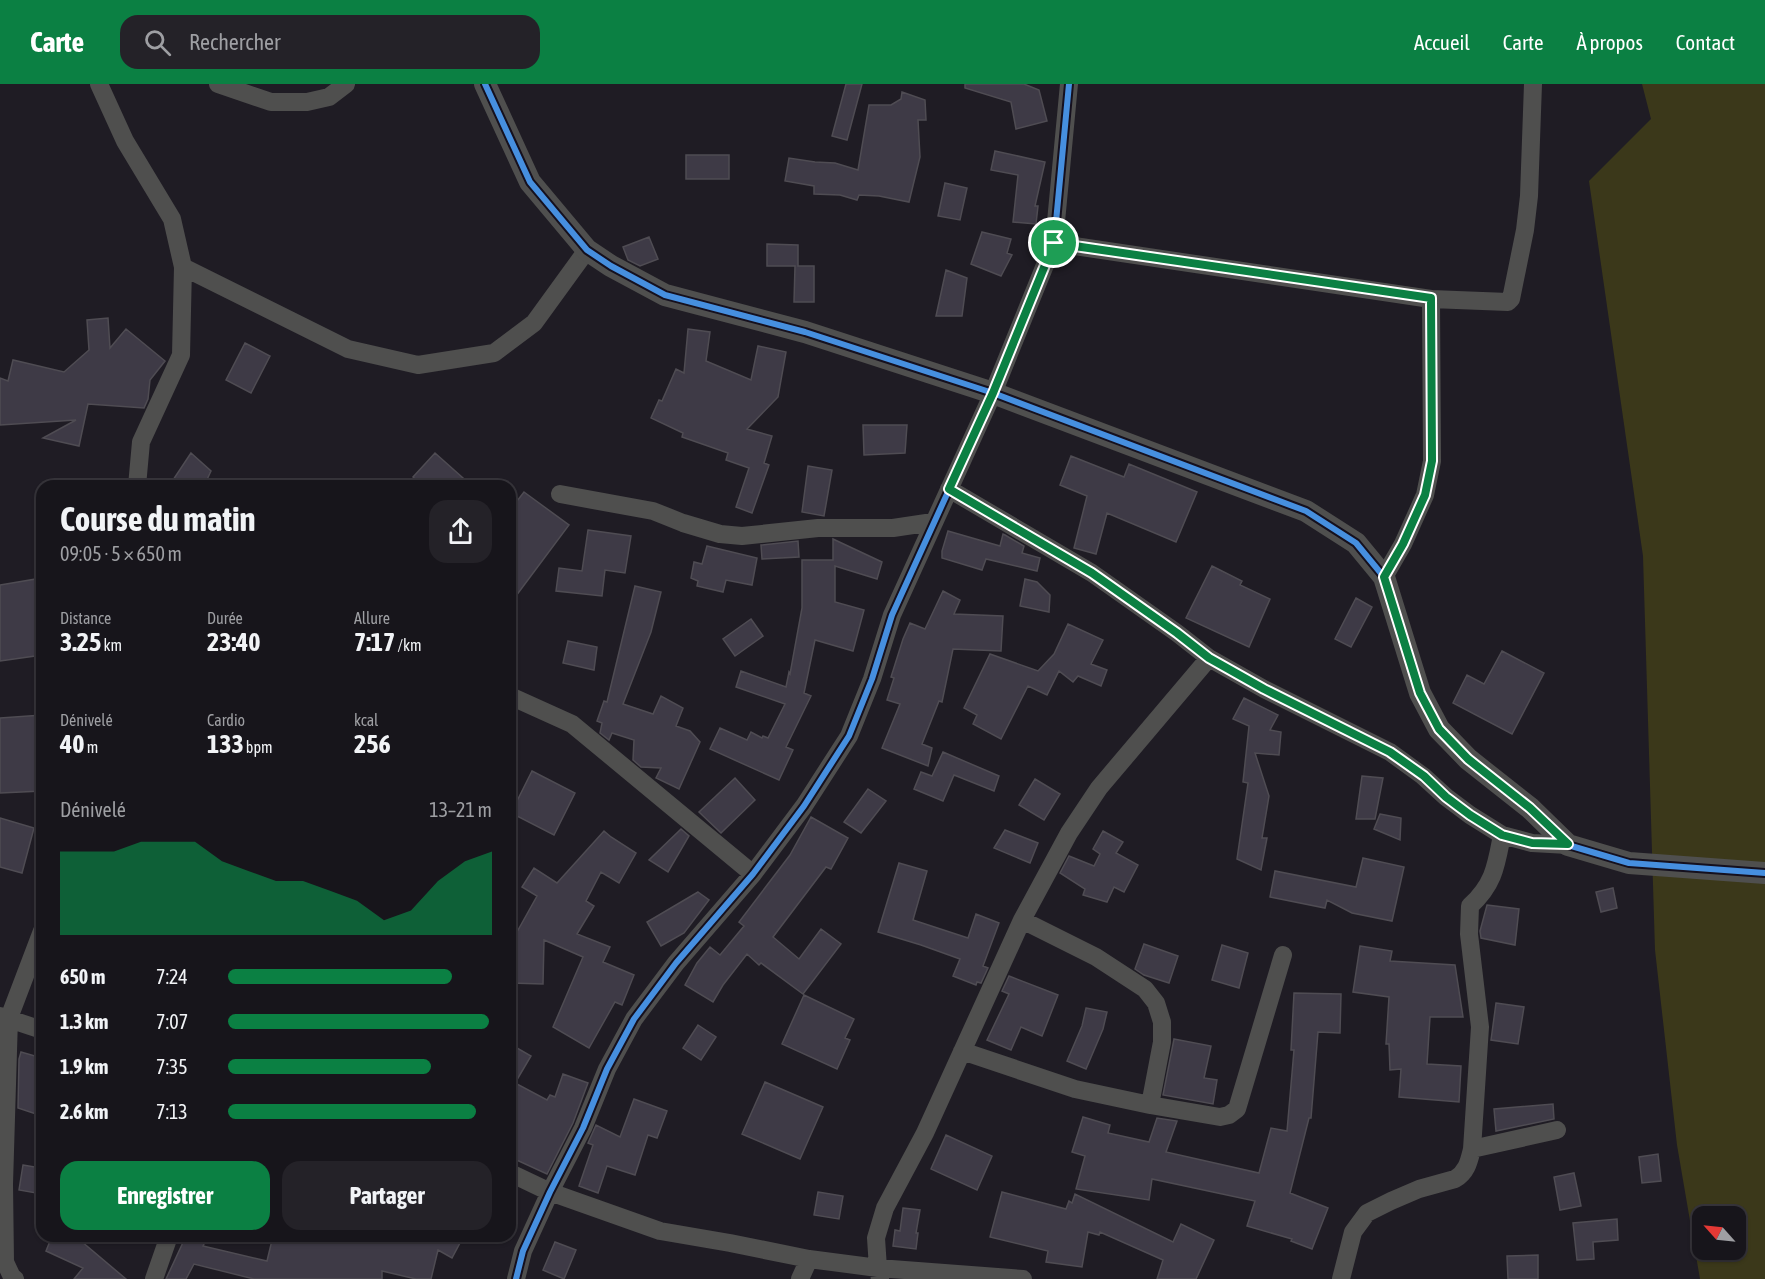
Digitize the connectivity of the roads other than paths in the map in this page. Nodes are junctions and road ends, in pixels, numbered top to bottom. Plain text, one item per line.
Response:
1 (99, 84) edge
2 (218, 84) edge
3 (346, 84) edge
4 (485, 84) edge
5 (1069, 84) edge
6 (1533, 84) edge
7 (1054, 243) junction
8 (587, 250) junction
9 (183, 267) junction
10 (1431, 298) junction
11 (993, 393) junction
12 (138, 480) edge
13 (949, 489) junction
14 (560, 494) dead end
15 (933, 522) junction
16 (1384, 577) junction
17 (1209, 658) junction
18 (516, 699) edge
19 (1502, 835) junction
20 (1568, 844) junction
21 (1765, 873) edge
22 (753, 874) junction
23 (1022, 920) junction
24 (36, 945) edge
25 (1283, 955) dead end
26 (5, 1017) edge
27 (36, 1028) edge
28 (962, 1052) junction
29 (1150, 1105) junction
30 (1557, 1130) dead end
31 (1472, 1149) junction
32 (516, 1176) edge
33 (550, 1192) junction
34 (167, 1242) edge
35 (809, 1259) junction
36 (879, 1273) edge
37 (15, 1279) edge
38 (154, 1279) edge
39 (516, 1279) edge
40 (800, 1279) edge
41 (1023, 1279) edge
42 (1341, 1279) edge

1 - 9 street
2 - 3 street
4 - 8 street
5 - 7 street
6 - 10 street
7 - 10 street
7 - 11 street
8 - 9 street
8 - 11 street
9 - 12 street
10 - 16 street
11 - 13 street
11 - 16 street
13 - 15 street
13 - 17 street
14 - 15 street
15 - 22 street
16 - 20 street
17 - 19 street
17 - 23 street
18 - 22 street
19 - 20 street
19 - 31 street
20 - 21 street
22 - 33 street
23 - 28 street
23 - 29 street
24 - 26 street
25 - 29 street
26 - 27 street
26 - 37 street
28 - 29 street
28 - 36 street
30 - 31 street
31 - 42 street
32 - 33 street
33 - 35 street
33 - 39 street
34 - 38 street
35 - 36 street
35 - 40 street
36 - 41 street

